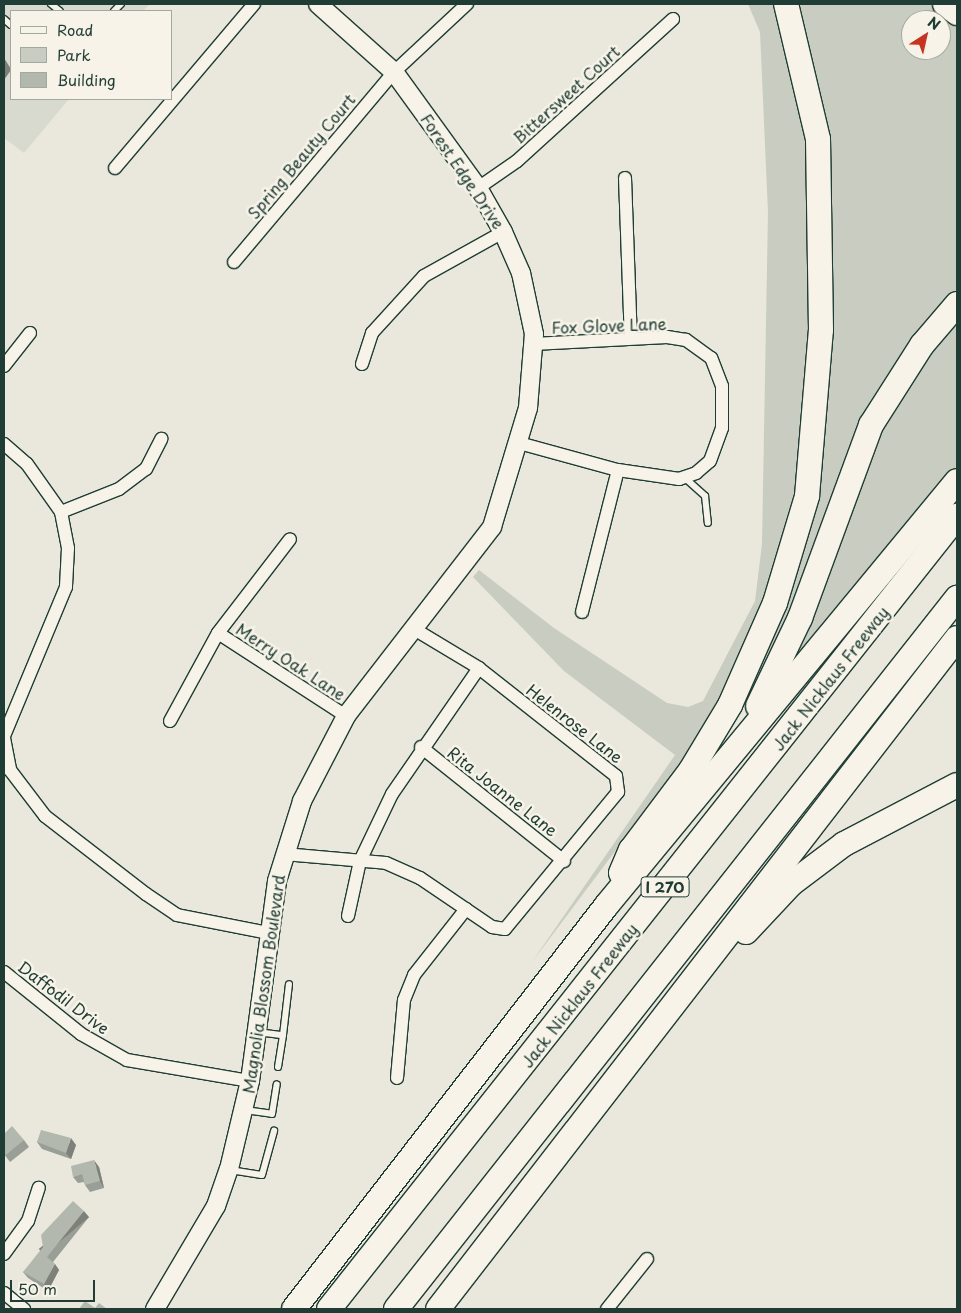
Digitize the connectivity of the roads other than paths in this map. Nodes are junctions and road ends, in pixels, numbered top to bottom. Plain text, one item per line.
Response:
1 (254, 4) edge
2 (318, 4) edge
3 (468, 4) edge
4 (786, 4) edge
5 (946, 4) edge
6 (957, 13) edge
7 (673, 18) dead end
8 (394, 72) junction
9 (115, 168) dead end
10 (625, 178) dead end
11 (478, 188) junction
12 (503, 232) junction
13 (234, 262) dead end
14 (957, 304) edge
15 (30, 333) dead end
16 (631, 338) junction
17 (533, 344) junction
18 (362, 364) dead end
19 (4, 366) edge
20 (161, 439) dead end
21 (518, 443) junction
22 (4, 444) edge
23 (618, 470) junction
24 (684, 477) junction
25 (957, 481) edge
26 (61, 512) junction
27 (957, 516) edge
28 (708, 523) dead end
29 (290, 539) dead end
30 (460, 571) joint
31 (957, 598) edge
32 (582, 612) dead end
33 (414, 629) junction
34 (218, 633) junction
35 (957, 638) edge
36 (479, 668) junction
37 (346, 716) junction
38 (170, 721) dead end
39 (4, 737) edge
40 (421, 747) junction
41 (714, 775) junction
42 (957, 785) edge
43 (284, 854) junction
44 (360, 861) junction
45 (564, 861) junction
46 (606, 906) junction
47 (466, 909) junction
48 (348, 916) dead end
49 (268, 933) junction
50 (4, 972) edge
51 (290, 984) dead end
52 (256, 1032) junction
53 (283, 1035) junction
54 (278, 1067) dead end
55 (397, 1078) dead end
56 (250, 1081) junction
57 (277, 1084) dead end
58 (245, 1110) junction
59 (274, 1131) dead end
60 (562, 1149) junction
61 (229, 1169) junction
62 (39, 1188) dead end
63 (4, 1254) edge
64 (648, 1259) dead end
65 (4, 1293) edge
66 (24, 1309) edge
67 (154, 1309) edge
68 (294, 1309) edge
69 (329, 1309) edge
70 (396, 1309) edge
71 (438, 1309) edge
72 (606, 1309) edge

1 - 9 street
2 - 8 street, Forest Edge Drive
3 - 8 street, Spring Beauty Court
4 - 46 highway
5 - 6 highway
7 - 11 street, Bittersweet Court
8 - 11 street, Forest Edge Drive
8 - 13 street, Spring Beauty Court
10 - 16 street
11 - 12 street, Forest Edge Drive
12 - 17 street, Forest Edge Drive
12 - 18 street
14 - 41 highway
15 - 19 street
16 - 17 street, Fox Glove Lane
16 - 24 street, Fox Glove Lane
17 - 21 street, Forest Edge Drive
20 - 26 street
21 - 23 street
21 - 30 street, Forest Edge Drive
22 - 26 street
23 - 24 street
23 - 32 street
24 - 28 lane
25 - 41 highway
26 - 39 street
27 - 69 highway, Jack Nicklaus Freeway / I 270
29 - 34 street
30 - 33 street, Magnolia Blossom Boulevard
31 - 70 highway, I 270
33 - 36 street, Helenrose Lane
33 - 37 street, Magnolia Blossom Boulevard
34 - 37 street, Merry Oak Lane
34 - 38 street
35 - 60 highway
36 - 40 street
36 - 45 street, Helenrose Lane
37 - 43 street, Magnolia Blossom Boulevard
39 - 49 street
40 - 44 street
40 - 45 street, Rita Joanne Lane
41 - 46 highway
42 - 60 highway
43 - 44 street, Helenrose Lane
43 - 49 street, Magnolia Blossom Boulevard
44 - 47 street, Helenrose Lane
44 - 48 street
45 - 47 street, Helenrose Lane
46 - 68 highway
47 - 55 street
49 - 52 street, Magnolia Blossom Boulevard
50 - 56 street, Daffodil Drive
51 - 53 lane
52 - 53 lane
52 - 56 street, Magnolia Blossom Boulevard
53 - 54 lane
56 - 58 street, Magnolia Blossom Boulevard
57 - 58 lane
58 - 61 street, Magnolia Blossom Boulevard
59 - 61 lane
60 - 71 highway
61 - 67 street, Magnolia Blossom Boulevard
62 - 63 street
64 - 72 street
65 - 66 street

